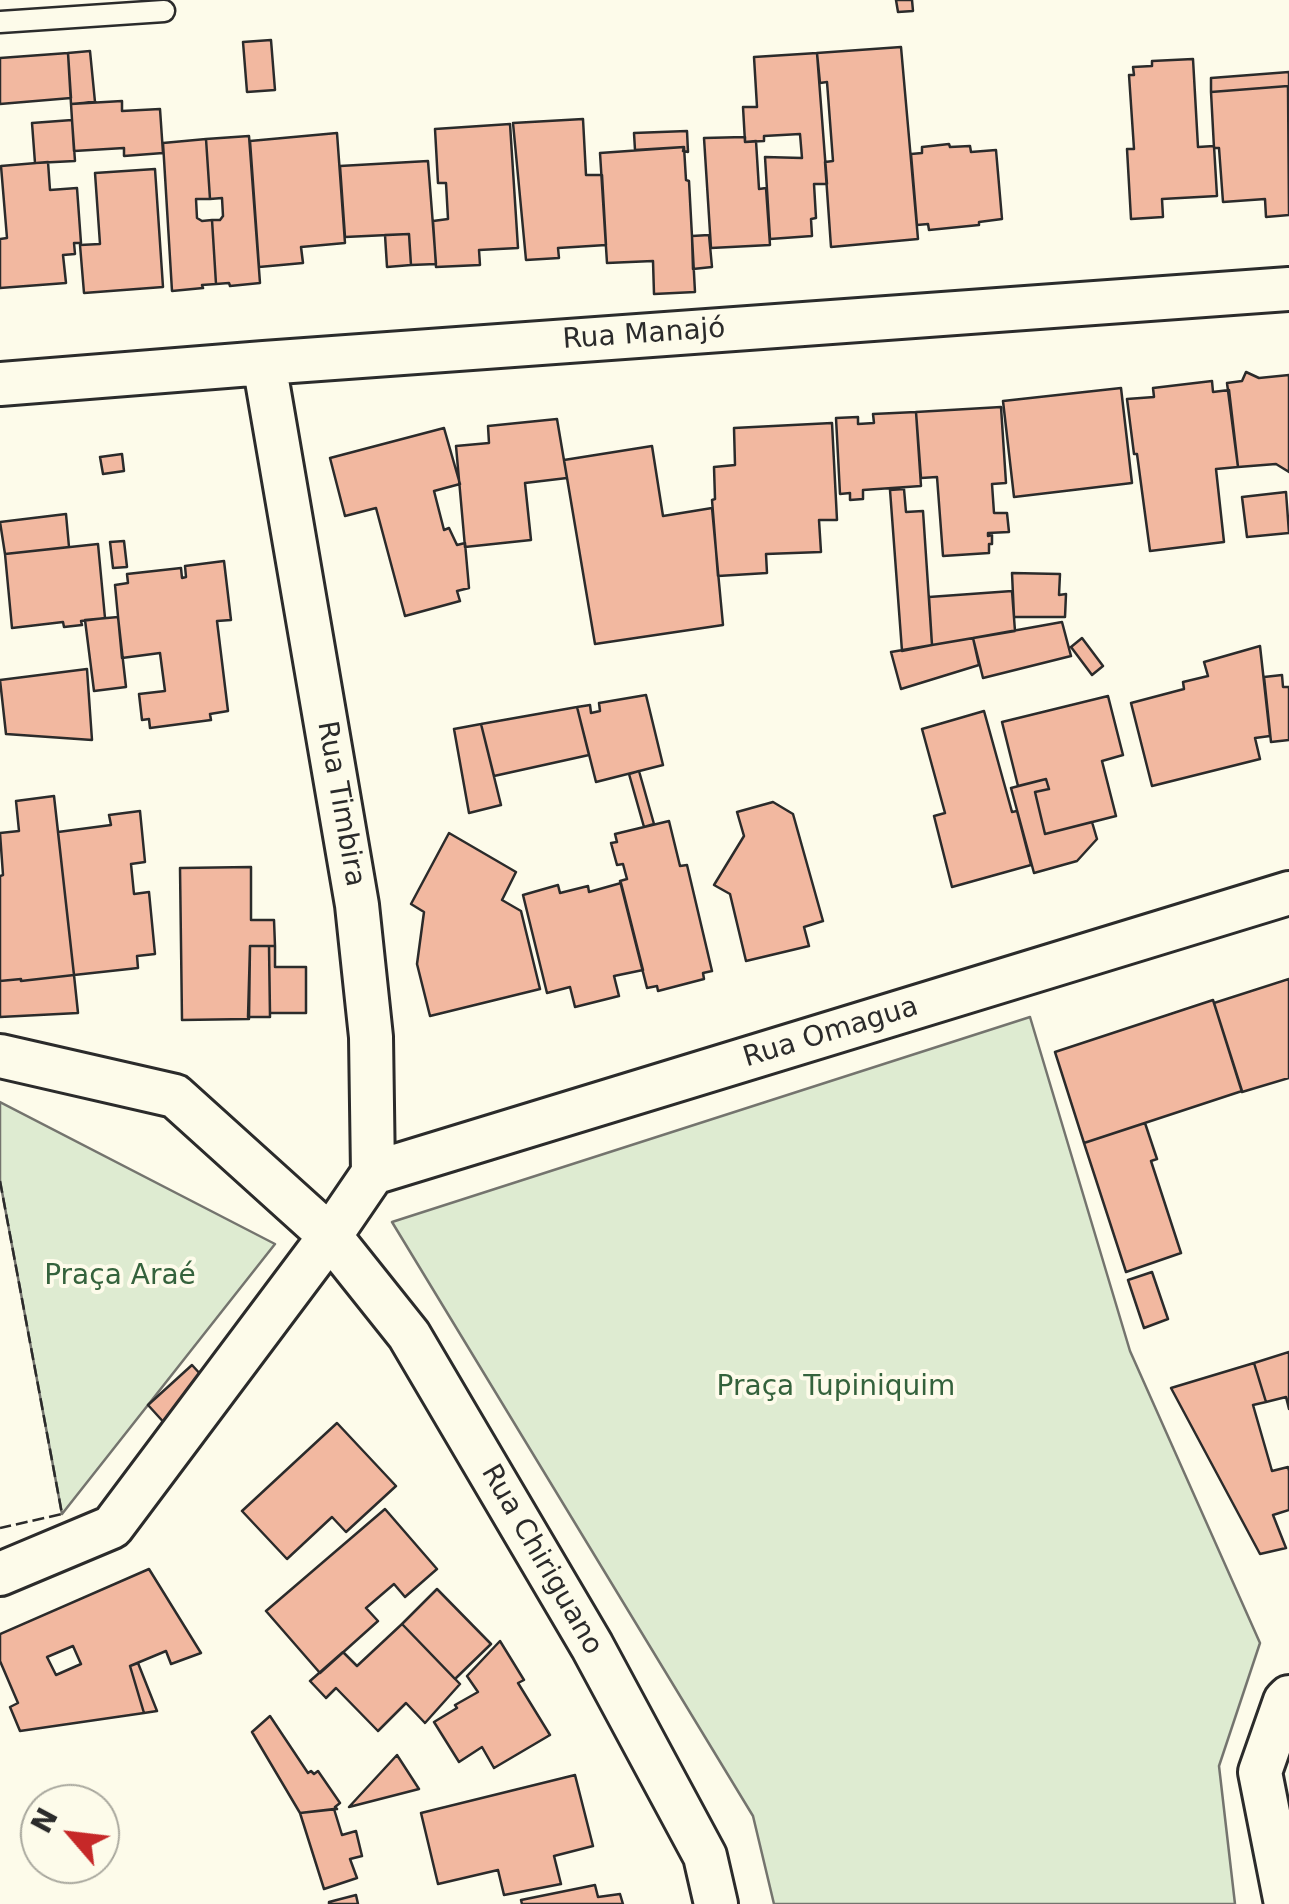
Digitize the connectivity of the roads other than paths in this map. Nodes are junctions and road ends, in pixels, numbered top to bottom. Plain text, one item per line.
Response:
1 (164, 10) dead end
2 (0, 22) edge
3 (1289, 289) edge
4 (264, 363) junction
5 (0, 384) edge
6 (1289, 892) edge
7 (0, 1056) edge
8 (373, 1173) junction
9 (330, 1236) junction
10 (0, 1574) edge
11 (1289, 1697) edge
12 (716, 1904) edge
13 (1286, 1904) edge

1 - 2 lane
3 - 4 street, Rua Manajó
4 - 5 street, Rua Manajó
4 - 8 street, Rua Timbira
6 - 8 street, Rua Omagua
7 - 9 street
8 - 9 street
9 - 10 street
9 - 12 street, Rua Chiriguano
11 - 13 street

